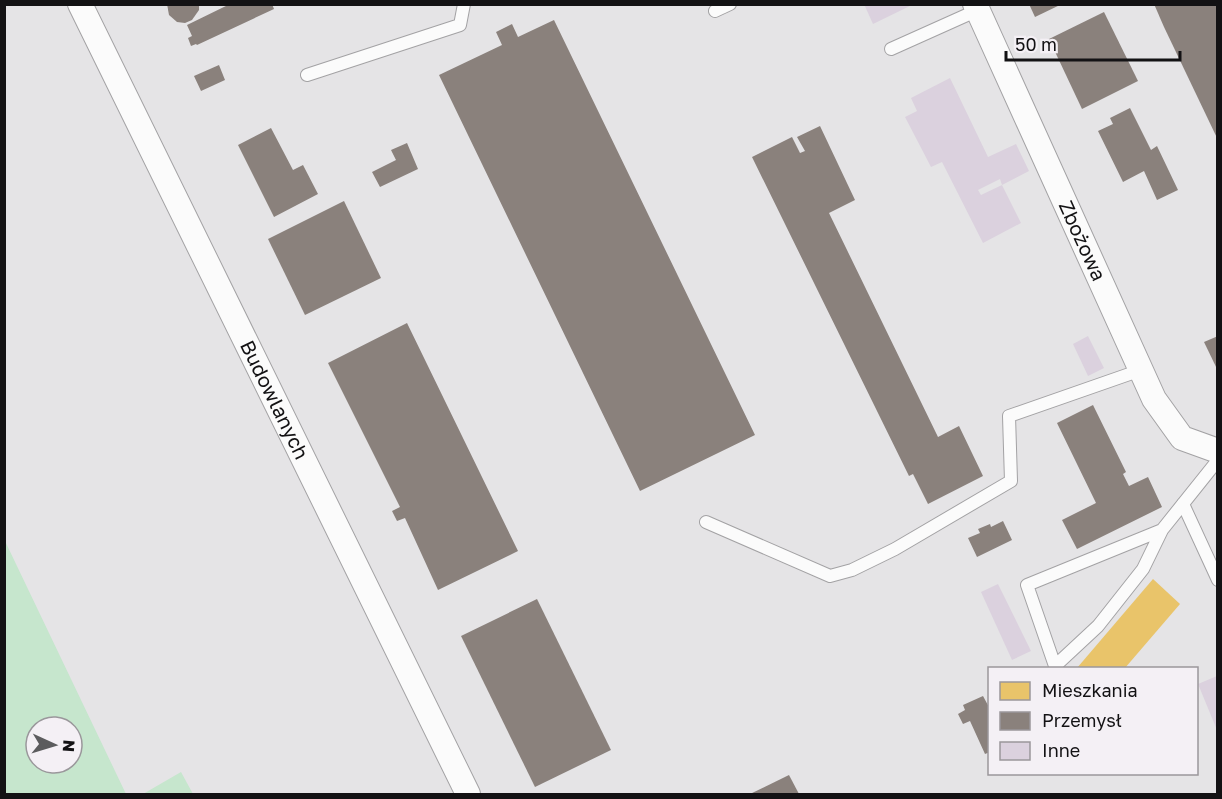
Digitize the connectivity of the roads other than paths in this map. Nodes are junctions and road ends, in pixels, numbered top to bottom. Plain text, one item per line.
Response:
1 (80, 4) edge
2 (464, 4) edge
3 (730, 4) edge
4 (977, 8) edge
5 (715, 11) dead end
6 (891, 49) dead end
7 (307, 75) dead end
8 (1141, 370) junction
9 (1218, 451) edge
10 (1218, 460) edge
11 (1183, 504) junction
12 (706, 522) dead end
13 (1162, 530) junction
14 (1218, 580) edge
15 (468, 795) edge

1 - 15 street, Budowlanych
2 - 7 lane
3 - 5 lane
4 - 6 lane
4 - 8 street, Zbożowa
8 - 9 street, Zbożowa
8 - 12 lane
10 - 11 lane
11 - 13 lane
11 - 14 lane
13 - 13 lane

